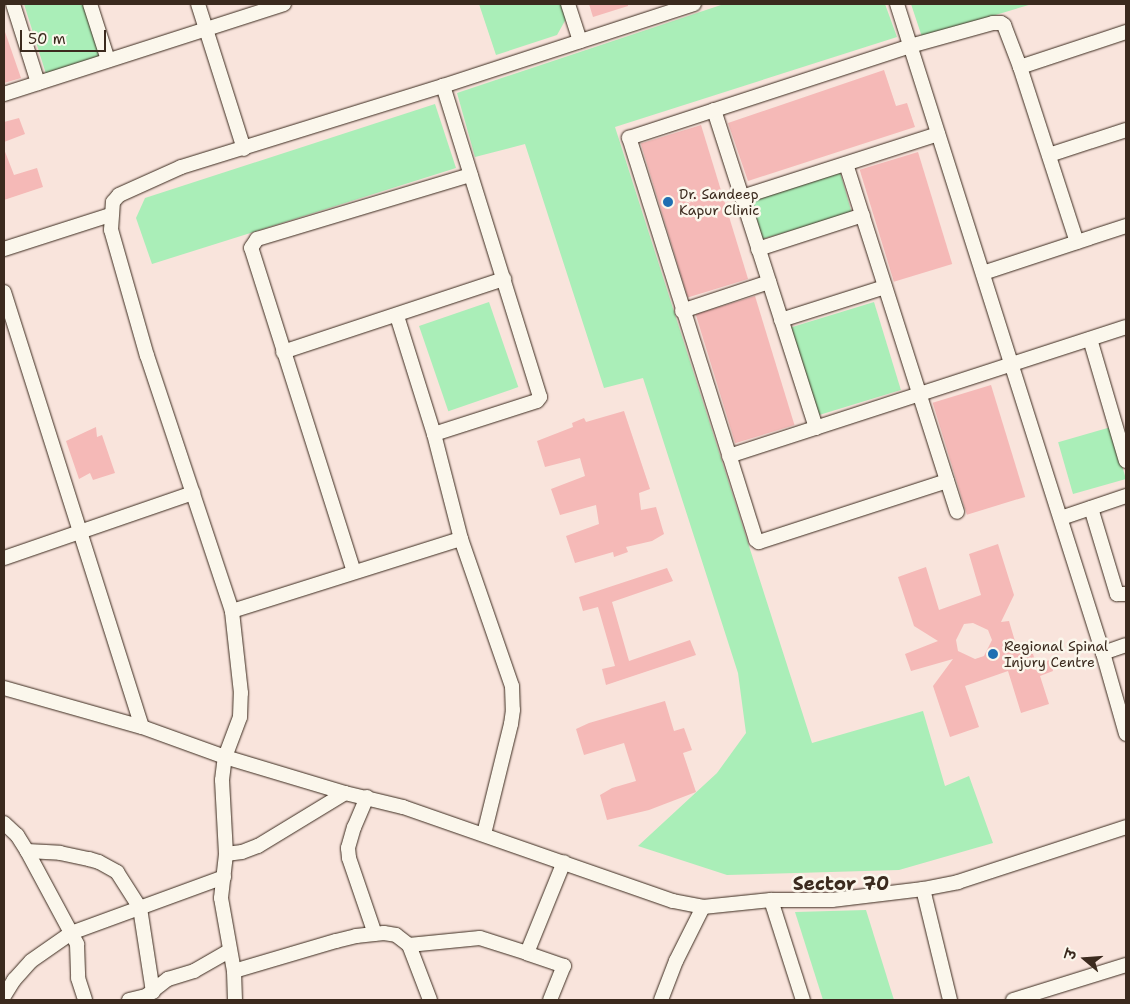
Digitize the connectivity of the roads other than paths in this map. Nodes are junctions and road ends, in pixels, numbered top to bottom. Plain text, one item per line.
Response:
1 (13, 4) edge
2 (90, 4) edge
3 (198, 4) edge
4 (284, 4) edge
5 (568, 4) edge
6 (694, 4) edge
7 (897, 4) edge
8 (667, 8) edge
9 (206, 29) junction
10 (1126, 32) edge
11 (580, 40) junction
12 (910, 46) junction
13 (108, 60) junction
14 (1020, 67) junction
15 (38, 82) junction
16 (443, 86) junction
17 (4, 94) edge
18 (714, 110) junction
19 (1126, 130) edge
20 (938, 134) junction
21 (244, 149) junction
22 (1049, 155) junction
23 (846, 164) junction
24 (471, 175) junction
25 (742, 198) junction
26 (110, 215) junction
27 (863, 215) junction
28 (1126, 226) edge
29 (1077, 242) junction
30 (4, 249) edge
31 (758, 249) junction
32 (983, 273) junction
33 (504, 279) junction
34 (769, 282) junction
35 (885, 287) junction
36 (4, 292) edge
37 (682, 310) junction
38 (396, 316) junction
39 (781, 320) junction
40 (1126, 328) edge
41 (1090, 339) junction
42 (284, 352) junction
43 (1012, 364) junction
44 (920, 394) junction
45 (816, 428) junction
46 (434, 434) junction
47 (729, 456) junction
48 (1126, 461) edge
49 (947, 481) junction
50 (193, 493) junction
51 (1126, 496) edge
52 (1091, 508) junction
53 (957, 512) dead end
54 (1060, 518) junction
55 (80, 532) junction
56 (461, 539) junction
57 (4, 558) edge
58 (354, 572) junction
59 (1126, 594) edge
60 (232, 611) junction
61 (1126, 645) edge
62 (1104, 653) junction
63 (4, 688) edge
64 (142, 727) junction
65 (1126, 734) edge
66 (225, 757) junction
67 (345, 792) junction
68 (367, 797) junction
69 (4, 823) edge
70 (1126, 827) edge
71 (484, 834) junction
72 (27, 851) junction
73 (226, 854) junction
74 (564, 862) junction
75 (224, 877) junction
76 (923, 889) junction
77 (771, 900) junction
78 (702, 907) junction
79 (140, 908) junction
80 (71, 933) junction
81 (375, 934) junction
82 (410, 945) junction
83 (230, 951) junction
84 (527, 953) junction
85 (1126, 965) edge
86 (234, 971) junction
87 (5, 992) edge
88 (153, 992) junction
89 (427, 998) edge
90 (85, 1000) edge
91 (129, 1000) edge
92 (235, 1000) edge
93 (550, 1000) edge
94 (661, 1000) edge
95 (803, 1000) edge
96 (950, 1000) edge
97 (1014, 1000) edge

1 - 15 street
2 - 13 street
3 - 9 street
4 - 9 street
5 - 11 street
6 - 8 street
7 - 12 street
8 - 11 street
9 - 13 street
9 - 21 street
10 - 14 street
11 - 16 street
12 - 14 street
12 - 18 street
12 - 20 street
13 - 15 street
14 - 22 street
15 - 17 street
16 - 21 street
16 - 24 street
18 - 25 street
18 - 37 street
19 - 22 street
20 - 23 street
20 - 32 street
21 - 26 street
22 - 29 street
23 - 25 street
23 - 27 street
24 - 33 street
24 - 42 street
25 - 31 street
26 - 30 street
26 - 50 street
27 - 31 street
27 - 35 street
28 - 29 street
29 - 32 street
31 - 34 street
32 - 43 street
33 - 38 street
33 - 46 street
34 - 37 street
34 - 39 street
35 - 39 street
35 - 44 street
36 - 55 street
37 - 47 street
38 - 42 street
38 - 46 street
39 - 45 street
40 - 41 street
41 - 43 street
41 - 48 street
42 - 58 street
43 - 44 street
43 - 54 street
44 - 45 street
44 - 49 street
45 - 47 street
46 - 56 street
47 - 49 street
49 - 53 street
50 - 55 street
50 - 60 street
51 - 52 street
52 - 54 street
52 - 59 street
54 - 62 street
55 - 57 street
55 - 64 street
56 - 58 street
56 - 71 street
58 - 60 street
60 - 66 street
61 - 62 street
62 - 65 street
63 - 64 street
64 - 66 street
66 - 67 street
66 - 73 street
67 - 68 street
67 - 73 street
68 - 71 street
68 - 81 street
69 - 72 street
70 - 76 street
71 - 74 street
72 - 79 street
72 - 80 street
73 - 75 street
74 - 78 street
74 - 84 street
75 - 79 street
75 - 83 street
76 - 77 street
76 - 96 street
77 - 78 street
77 - 95 street
78 - 94 street
79 - 80 street
79 - 88 street
80 - 87 street
80 - 90 street
81 - 82 street
81 - 86 street
82 - 84 street
82 - 89 street
83 - 86 street
83 - 88 street
84 - 93 street
85 - 97 street
86 - 92 street
88 - 91 street

